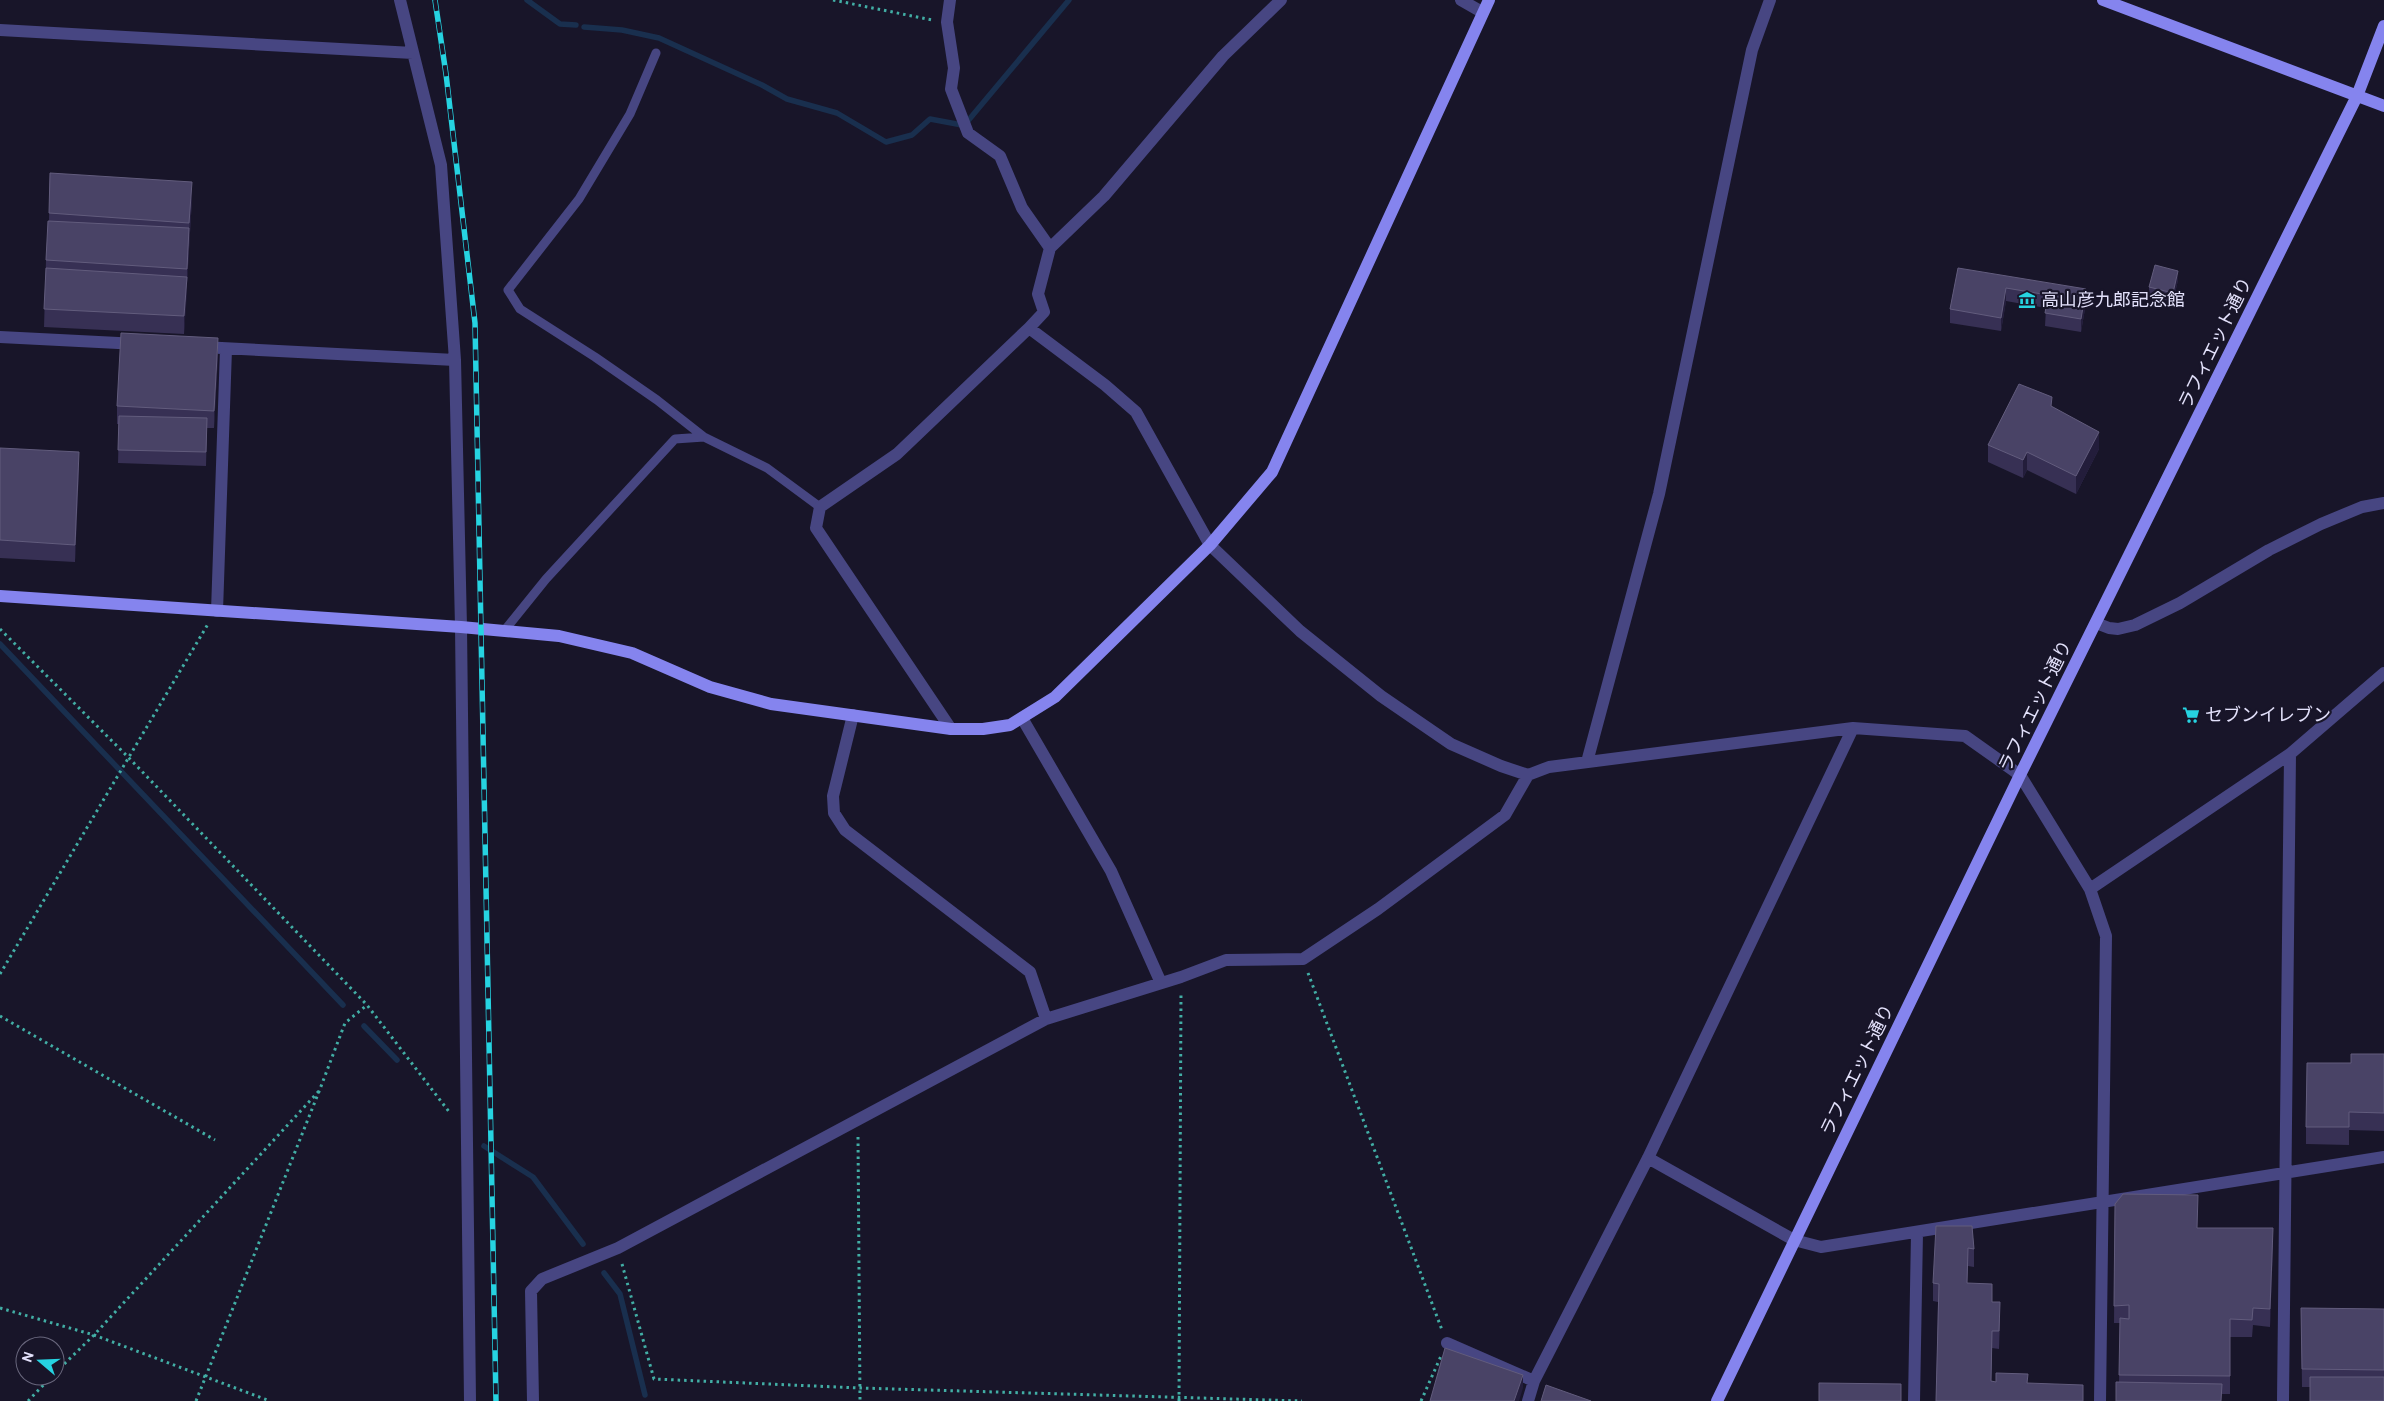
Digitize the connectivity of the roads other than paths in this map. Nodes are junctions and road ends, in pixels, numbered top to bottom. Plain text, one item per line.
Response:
1 (400, 0) edge
2 (950, 0) edge
3 (1281, 0) edge
4 (1461, 0) edge
5 (1489, 0) edge
6 (1770, 0) edge
7 (2103, 0) edge
8 (1482, 12) junction
9 (2384, 26) edge
10 (0, 30) edge
11 (412, 53) junction
12 (656, 53) dead end
13 (2357, 96) junction
14 (2384, 106) edge
15 (1050, 248) junction
16 (1029, 328) junction
17 (0, 337) edge
18 (147, 344) edge
19 (187, 346) edge
20 (226, 349) junction
21 (455, 360) junction
22 (704, 437) junction
23 (2384, 503) edge
24 (820, 508) junction
25 (1210, 545) junction
26 (0, 596) edge
27 (217, 611) junction
28 (2096, 623) junction
29 (461, 627) junction
30 (504, 631) junction
31 (2384, 673) edge
32 (853, 715) junction
33 (1022, 718) junction
34 (1853, 728) junction
35 (951, 729) junction
36 (2290, 754) junction
37 (1587, 762) junction
38 (1528, 775) junction
39 (2020, 776) junction
40 (2090, 889) junction
41 (1161, 983) junction
42 (1046, 1019) junction
43 (1648, 1158) junction
44 (2384, 1158) edge
45 (2284, 1172) junction
46 (2103, 1202) junction
47 (1917, 1232) junction
48 (1794, 1240) junction
49 (1447, 1343) road end
50 (1534, 1382) junction
51 (470, 1401) edge
52 (533, 1401) edge
53 (1528, 1401) edge
54 (1717, 1401) edge
55 (1914, 1401) edge
56 (2100, 1401) edge
57 (2283, 1401) edge

1 - 11 street
2 - 15 street
3 - 15 street
4 - 8 street
5 - 8 street
6 - 37 street
7 - 13 street
8 - 25 street
9 - 13 street, ラフィエット通り
10 - 11 street
11 - 21 street
12 - 22 lane
13 - 14 street
13 - 28 street, ラフィエット通り
15 - 16 street
16 - 24 street
16 - 25 street
17 - 18 street
19 - 20 street
20 - 21 street
20 - 27 street
21 - 29 street
22 - 24 lane
22 - 30 lane
23 - 28 street
24 - 35 street
25 - 33 street
25 - 38 street
26 - 27 street
27 - 29 street
28 - 39 street, ラフィエット通り
29 - 30 street
29 - 51 street
30 - 32 street
31 - 36 street
32 - 35 street
32 - 42 street
33 - 35 street
33 - 41 street
34 - 37 street
34 - 39 street
34 - 43 street
36 - 40 street
36 - 45 street
37 - 38 street
38 - 41 street
39 - 40 street
39 - 48 street, ラフィエット通り
40 - 46 street
41 - 42 street
42 - 52 street
43 - 48 street
43 - 50 street
44 - 45 street
45 - 46 street
45 - 57 street
46 - 47 street
46 - 56 street
47 - 48 street
47 - 55 street
48 - 54 street, ラフィエット通り
49 - 50 street
50 - 53 street

